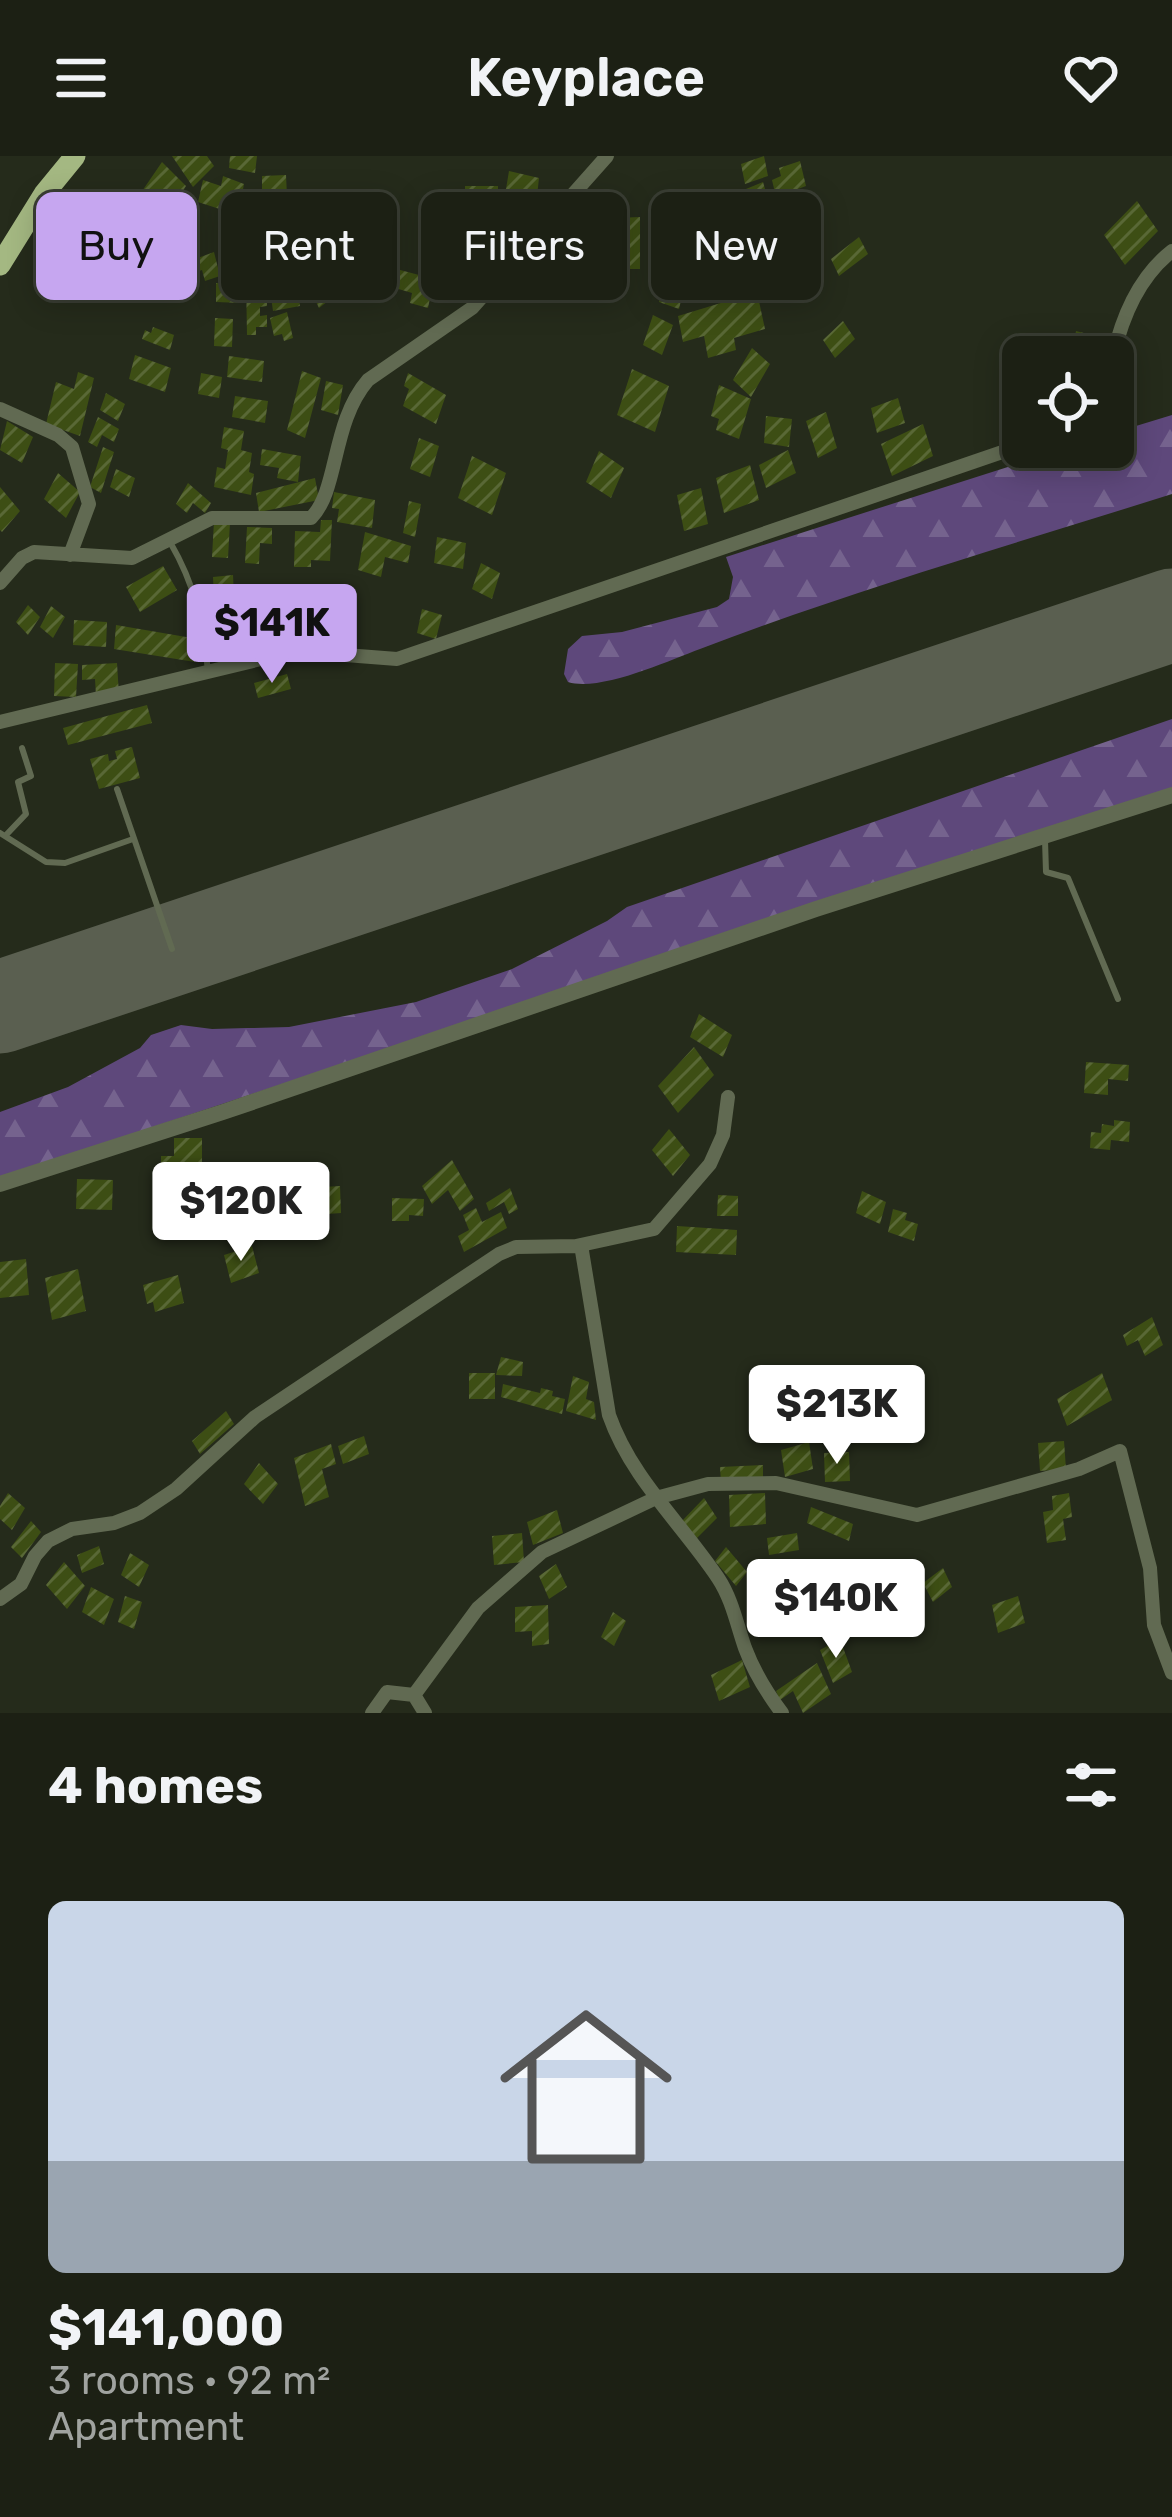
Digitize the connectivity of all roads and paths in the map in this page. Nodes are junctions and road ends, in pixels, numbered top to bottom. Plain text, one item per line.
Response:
1 (75, 156) edge
2 (607, 156) edge
3 (1172, 250) edge
4 (0, 265) edge
5 (1118, 336) edge
6 (0, 409) edge
7 (1002, 453) edge
8 (169, 539) junction
9 (70, 554) junction
10 (0, 583) edge
11 (208, 673) junction
12 (0, 722) edge
13 (22, 748) dead end
14 (117, 789) dead end
15 (1172, 795) edge
16 (3, 834) edge
17 (1045, 837) junction
18 (134, 838) junction
19 (172, 949) dead end
20 (1118, 999) dead end
21 (728, 1097) dead end
22 (0, 1184) edge
23 (581, 1245) junction
24 (656, 1498) junction
25 (0, 1598) edge
26 (1172, 1672) edge
27 (414, 1695) junction
28 (372, 1713) edge
29 (425, 1713) edge
30 (782, 1713) edge

1 - 4 highway
2 - 8 street
3 - 5 street
6 - 9 street
7 - 11 street
8 - 9 street
8 - 11 lane
9 - 10 street
11 - 12 street
13 - 16 lane
14 - 18 lane
15 - 17 street
16 - 18 lane
17 - 20 lane
17 - 22 street
18 - 19 lane
21 - 23 street
23 - 24 street
23 - 25 street
24 - 26 street
24 - 27 street
24 - 30 street
27 - 28 street
27 - 29 street

